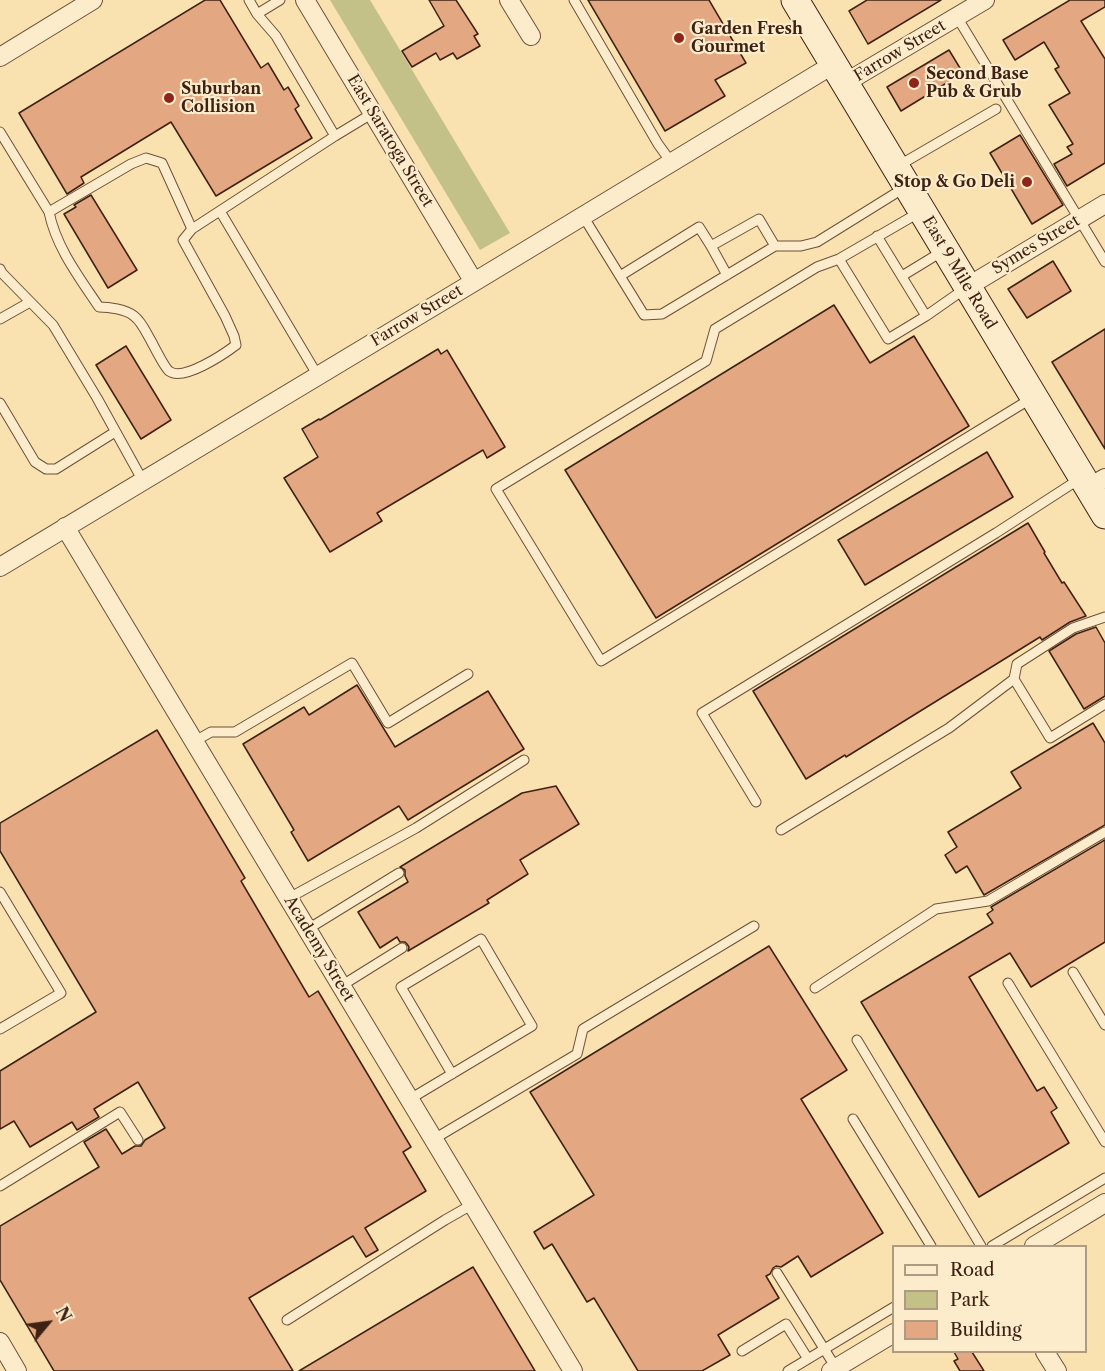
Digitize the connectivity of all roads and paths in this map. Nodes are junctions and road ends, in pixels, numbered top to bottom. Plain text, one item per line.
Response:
1 (93, 0) edge
2 (249, 0) edge
3 (280, 0) edge
4 (305, 0) edge
5 (509, 0) edge
6 (574, 0) edge
7 (795, 0) edge
8 (985, 0) edge
9 (257, 14) junction
10 (957, 17) junction
11 (531, 36) dead end
12 (0, 57) edge
13 (839, 74) junction
14 (996, 109) dead end
15 (373, 113) junction
16 (0, 132) edge
17 (335, 136) junction
18 (672, 162) junction
19 (902, 177) junction
20 (1105, 204) edge
21 (220, 211) junction
22 (922, 211) junction
23 (49, 212) junction
24 (583, 216) junction
25 (1079, 219) junction
26 (192, 228) junction
27 (877, 236) junction
28 (711, 246) junction
29 (775, 246) junction
30 (945, 250) junction
31 (839, 259) junction
32 (1105, 262) edge
33 (0, 269) edge
34 (727, 275) junction
35 (620, 276) junction
36 (902, 276) junction
37 (474, 282) junction
38 (968, 286) junction
39 (30, 302) junction
40 (926, 316) junction
41 (0, 319) edge
42 (318, 376) junction
43 (1034, 397) junction
44 (0, 403) edge
45 (115, 432) junction
46 (143, 481) junction
47 (1092, 481) edge
48 (1105, 515) edge
49 (65, 527) junction
50 (0, 567) edge
51 (1105, 617) edge
52 (468, 674) dead end
53 (1014, 679) junction
54 (1105, 704) edge
55 (195, 741) junction
56 (524, 760) dead end
57 (756, 802) dead end
58 (781, 831) dead end
59 (1105, 832) edge
60 (399, 873) dead end
61 (0, 892) edge
62 (289, 898) junction
63 (754, 926) dead end
64 (308, 929) junction
65 (402, 948) dead end
66 (1073, 972) dead end
67 (1008, 983) dead end
68 (341, 986) junction
69 (815, 988) dead end
70 (1105, 1025) edge
71 (0, 1029) edge
72 (856, 1040) dead end
73 (452, 1074) junction
74 (410, 1099) junction
75 (853, 1119) dead end
76 (434, 1139) junction
77 (138, 1140) dead end
78 (1105, 1142) edge
79 (1105, 1178) edge
80 (0, 1186) edge
81 (1105, 1203) edge
82 (473, 1204) junction
83 (930, 1245) edge
84 (980, 1245) edge
85 (994, 1245) edge
86 (1036, 1245) edge
87 (777, 1273) dead end
88 (892, 1308) edge
89 (287, 1320) dead end
90 (892, 1334) edge
91 (0, 1342) edge
92 (824, 1349) junction
93 (742, 1351) dead end
94 (1046, 1353) edge
95 (808, 1359) junction
96 (833, 1369) edge
97 (17, 1371) edge
98 (573, 1371) edge
99 (788, 1371) edge
100 (1057, 1371) edge

1 - 12 street
2 - 9 lane
3 - 9 lane
4 - 15 street, East Saratoga Street
5 - 11 street
6 - 18 lane
7 - 13 main road, East 9 Mile Road
8 - 10 street, Farrow Street
9 - 17 lane
10 - 13 street, Farrow Street
10 - 25 lane
13 - 18 street, Farrow Street
13 - 19 main road, East 9 Mile Road
14 - 19 lane
15 - 17 lane
15 - 37 street, East Saratoga Street
16 - 23 lane
17 - 21 lane
18 - 24 street, Farrow Street
19 - 22 main road, East 9 Mile Road
19 - 29 lane
20 - 25 street, Symes Street
21 - 26 lane
21 - 42 lane
22 - 27 lane
22 - 30 main road, East 9 Mile Road
23 - 26 lane
23 - 26 lane
24 - 35 lane
24 - 37 street, Farrow Street
25 - 32 lane
25 - 38 street, Symes Street
27 - 31 lane
27 - 36 lane
28 - 29 lane
28 - 34 lane
28 - 35 lane
29 - 34 lane
30 - 36 lane
30 - 38 main road, East 9 Mile Road
31 - 40 lane
31 - 43 lane
33 - 39 lane
34 - 35 lane
36 - 40 lane
37 - 42 street, Farrow Street
38 - 40 lane
38 - 43 main road, East 9 Mile Road
39 - 41 lane
39 - 45 lane
42 - 46 street, Farrow Street
43 - 47 main road, East 9 Mile Road
44 - 45 lane
45 - 46 lane
46 - 49 street, Farrow Street
47 - 48 main road, East 9 Mile Road
47 - 57 lane
49 - 50 street, Farrow Street
49 - 55 street, Academy Street
51 - 53 lane
52 - 55 lane
53 - 54 lane
53 - 58 lane
55 - 62 street, Academy Street
56 - 62 lane
59 - 69 lane
60 - 64 lane
61 - 71 lane
62 - 64 street, Academy Street
63 - 76 lane
64 - 68 street, Academy Street
65 - 68 lane
66 - 70 lane
67 - 78 lane
68 - 74 street, Academy Street
72 - 84 lane
73 - 73 lane
73 - 74 lane
74 - 76 street, Academy Street
75 - 83 lane
76 - 82 street, Academy Street
77 - 80 lane
79 - 85 lane
81 - 86 street
82 - 89 lane
82 - 98 street, Academy Street
87 - 92 lane
88 - 92 lane
90 - 96 street
91 - 97 street
92 - 95 lane
92 - 96 lane
93 - 95 lane
94 - 100 street
95 - 99 lane

